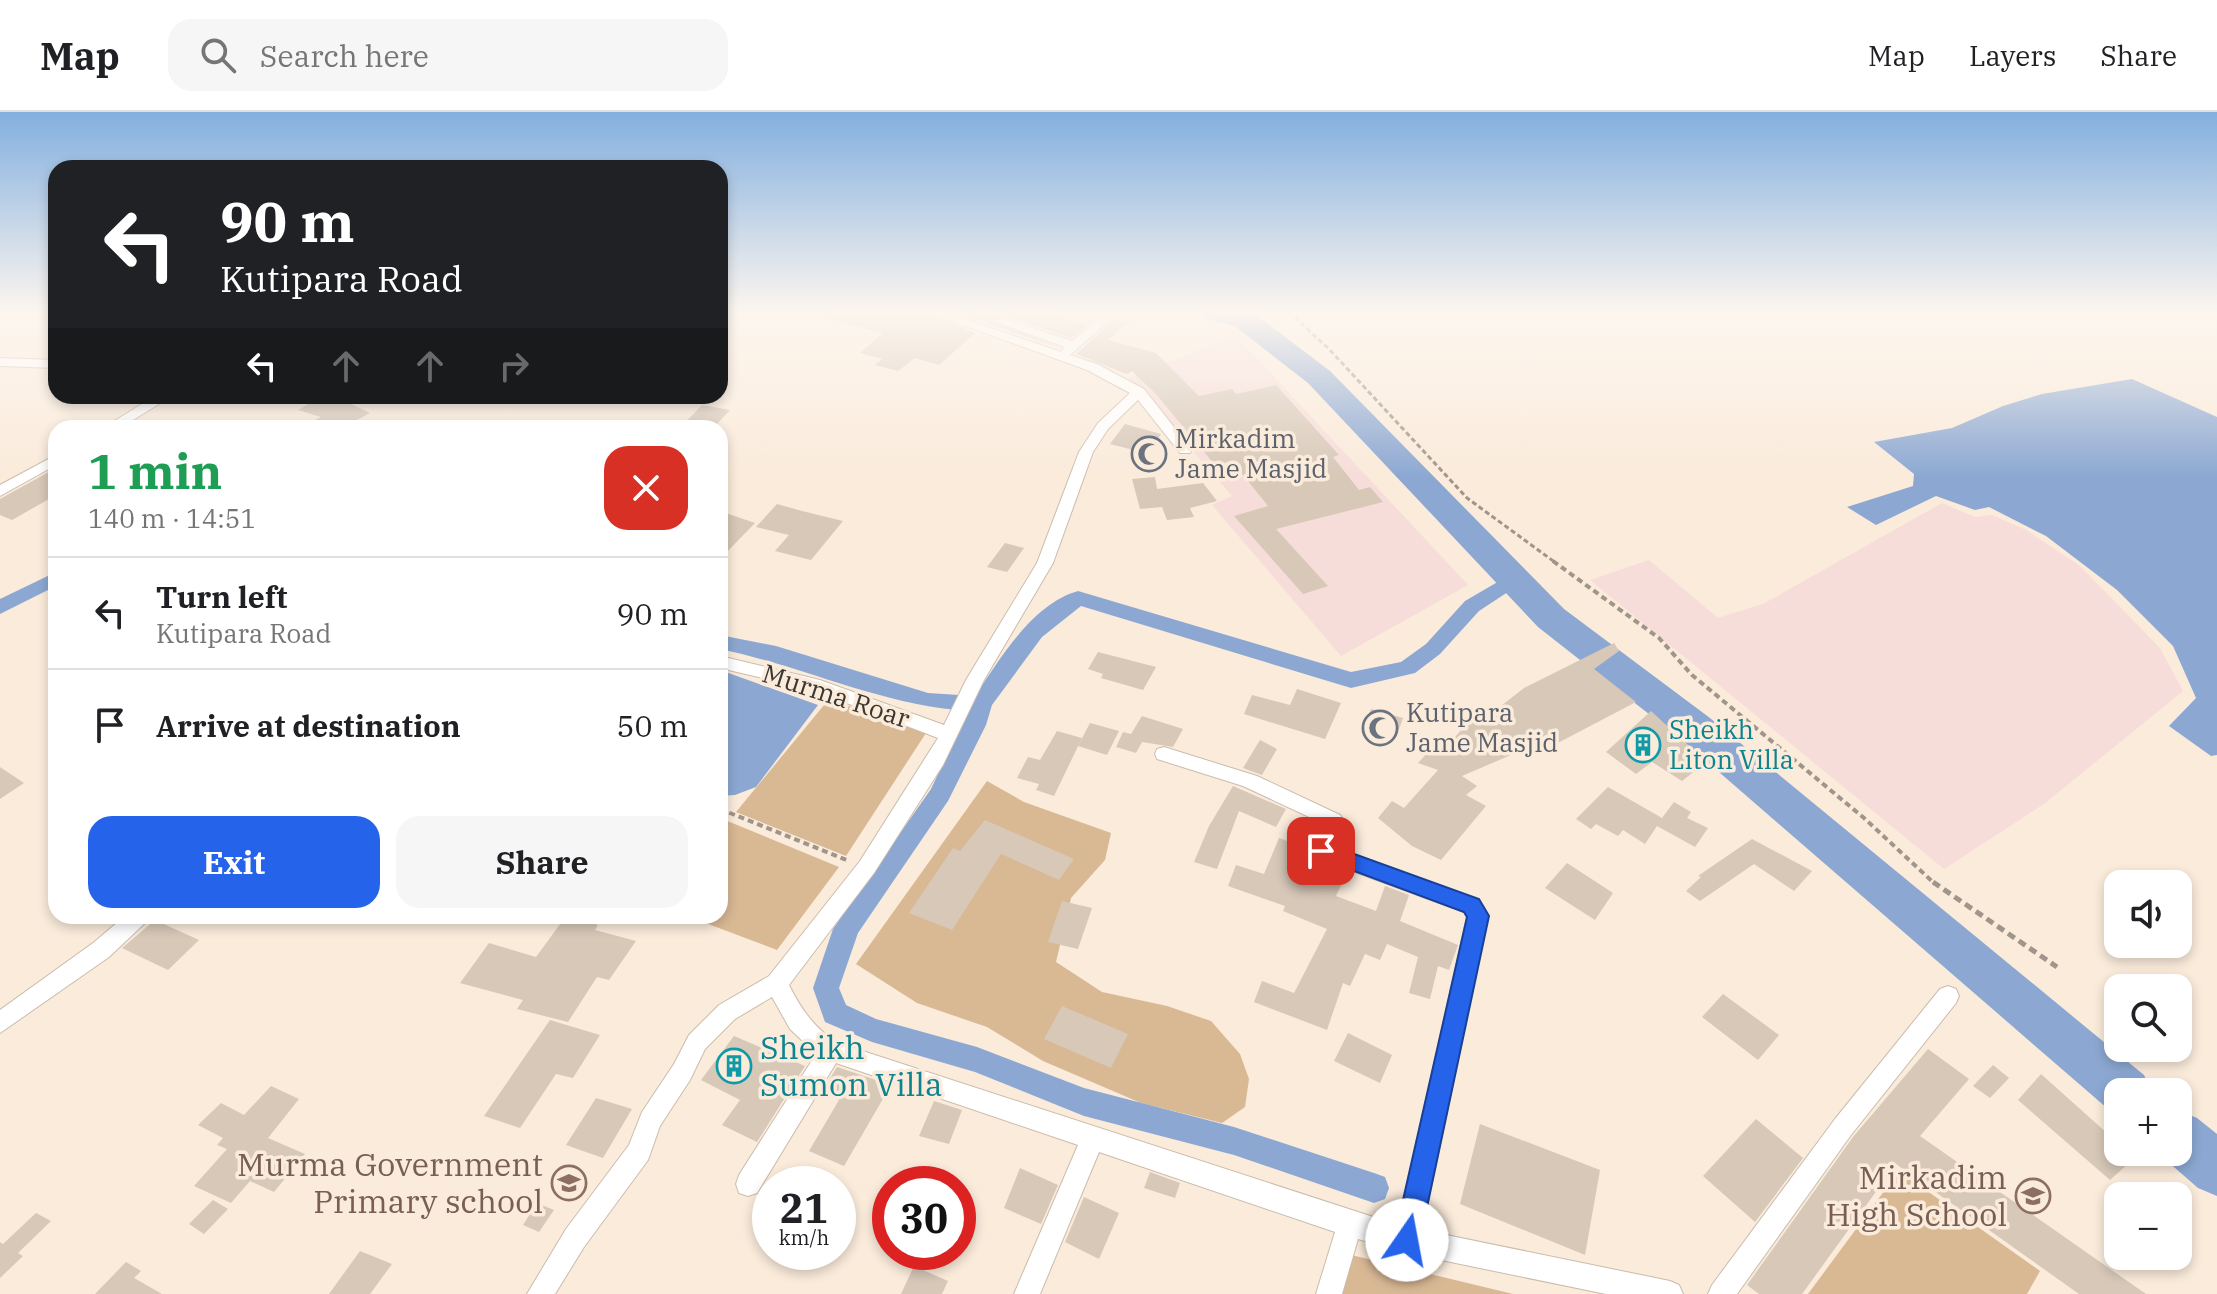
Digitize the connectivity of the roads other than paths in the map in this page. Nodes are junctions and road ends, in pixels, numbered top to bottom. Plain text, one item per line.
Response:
1 (1090, 367) edge
2 (1139, 392) junction
3 (151, 404) edge
4 (124, 420) edge
5 (1185, 450) dead end
6 (48, 464) edge
7 (0, 491) edge
8 (728, 664) edge
9 (954, 725) junction
10 (1164, 754) dead end
11 (130, 924) edge
12 (777, 983) junction
13 (1948, 996) dead end
14 (0, 1023) edge
15 (831, 1051) junction
16 (1092, 1141) junction
17 (748, 1184) dead end
18 (1350, 1224) junction
19 (1407, 1240) junction
20 (540, 1294) edge
21 (1027, 1294) edge
22 (1329, 1294) edge
23 (1670, 1294) edge
24 (1721, 1294) edge

1 - 2 street
2 - 5 street
2 - 9 street
3 - 4 street
6 - 7 street
8 - 9 street, Murma Roar
9 - 12 street
10 - 19 street
11 - 14 street
12 - 15 street
12 - 20 street
13 - 24 street
15 - 16 street
15 - 17 street
16 - 18 street
16 - 21 street
18 - 19 street
18 - 22 street
19 - 23 street

